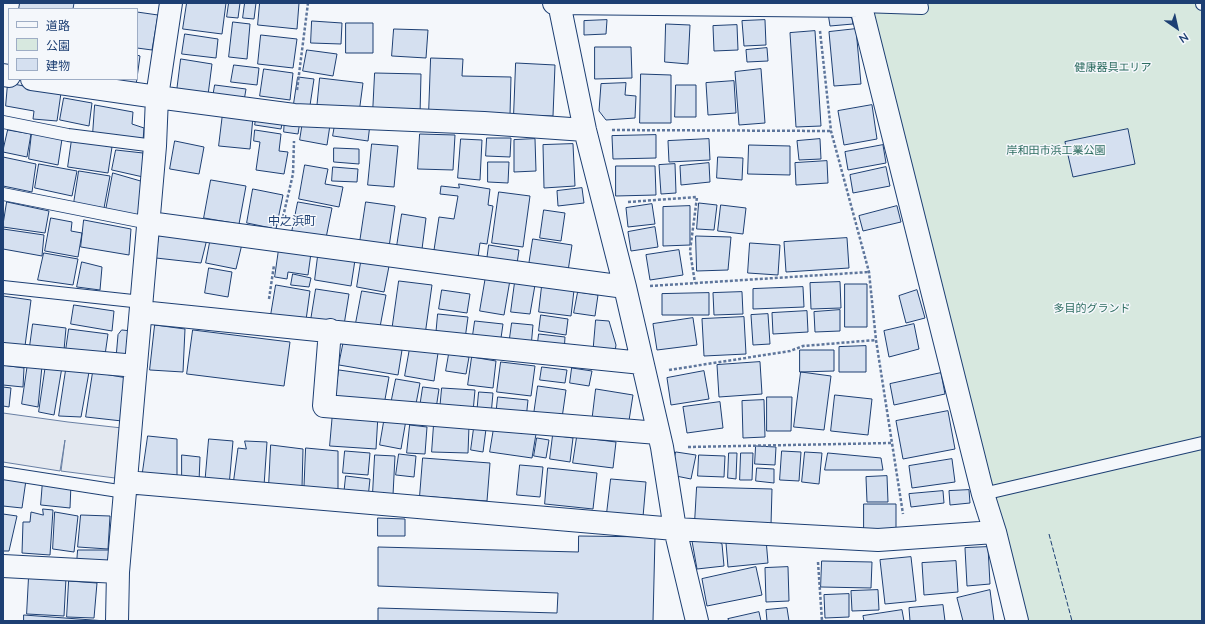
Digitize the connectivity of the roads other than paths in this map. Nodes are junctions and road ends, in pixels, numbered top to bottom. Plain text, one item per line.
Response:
1 (171, 3) edge
2 (554, 3) edge
3 (559, 3) edge
4 (921, 3) edge
5 (860, 5) edge
6 (39, 80) edge
7 (157, 97) junction
8 (3, 122) edge
9 (585, 130) junction
10 (155, 146) junction
11 (3, 194) edge
12 (149, 223) junction
13 (3, 287) edge
14 (625, 287) junction
15 (141, 307) junction
16 (330, 330) junction
17 (3, 354) edge
18 (136, 366) junction
19 (643, 368) junction
20 (660, 440) junction
21 (1202, 443) edge
22 (3, 473) edge
23 (126, 487) junction
24 (983, 494) junction
25 (675, 530) junction
26 (995, 532) junction
27 (3, 566) edge
28 (118, 572) junction
29 (117, 621) edge
30 (697, 621) edge
31 (1017, 621) edge

1 - 7 street
2 - 3 street
3 - 5 street
3 - 9 street
4 - 5 lane
5 - 24 street
6 - 7 street
7 - 9 street
7 - 10 street
8 - 10 lane
9 - 14 street
10 - 12 street
11 - 12 lane
12 - 14 street
12 - 15 street
13 - 15 lane
14 - 19 street
15 - 16 street
15 - 18 street
16 - 19 street
16 - 20 street
17 - 18 street
18 - 23 street
19 - 20 street
20 - 25 street
21 - 24 lane
22 - 23 lane
23 - 25 street
23 - 28 street
24 - 26 street
25 - 26 street
25 - 30 street
26 - 31 street
27 - 28 street
28 - 29 street

